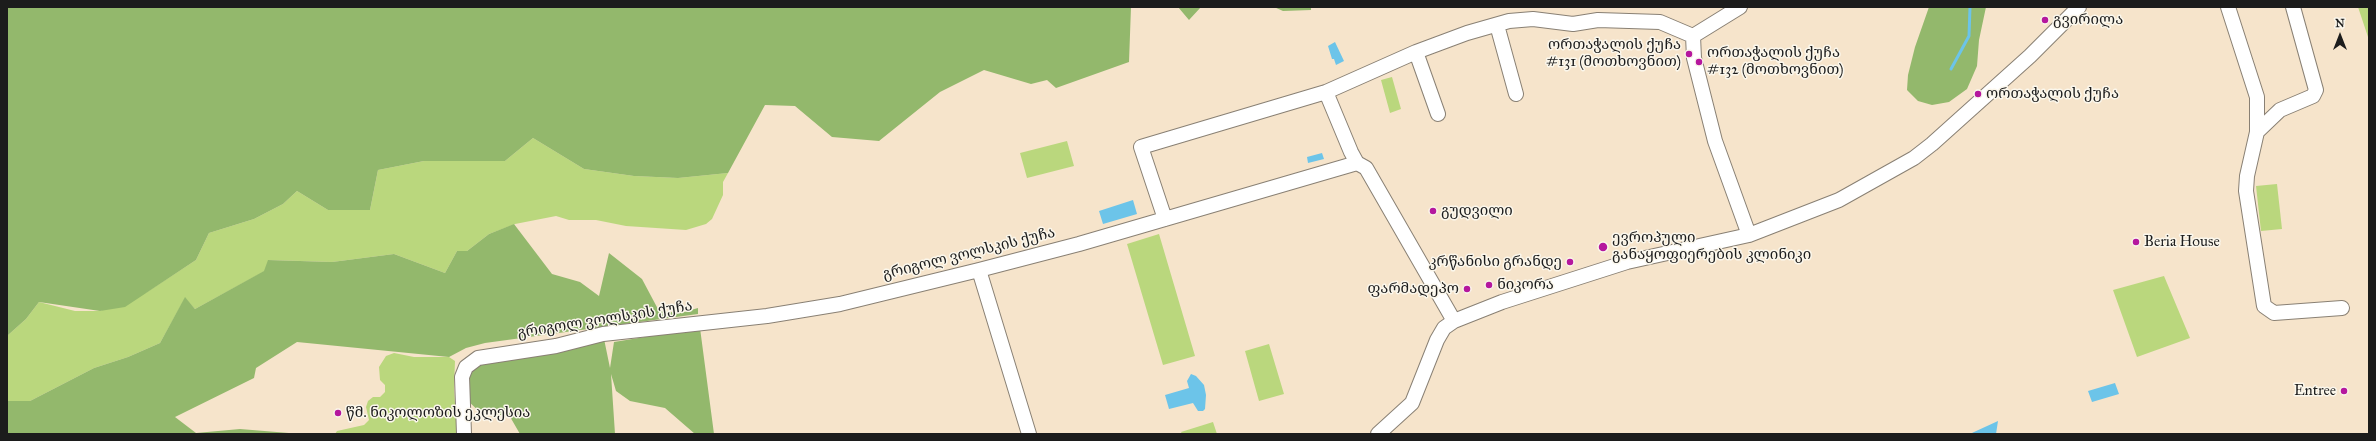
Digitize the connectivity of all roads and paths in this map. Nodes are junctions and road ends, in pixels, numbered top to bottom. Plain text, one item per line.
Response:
1 (1740, 7) edge
2 (2079, 7) edge
3 (2228, 7) edge
4 (2293, 7) edge
5 (1497, 25) junction
6 (1693, 36) junction
7 (1416, 52) junction
8 (1326, 92) junction
9 (1516, 94) dead end
10 (2257, 97) junction
11 (2280, 110) junction
12 (1438, 114) dead end
13 (2257, 132) junction
14 (1357, 162) junction
15 (1165, 219) junction
16 (1749, 235) junction
17 (979, 270) junction
18 (2342, 308) dead end
19 (1454, 321) junction
20 (464, 434) edge
21 (1029, 434) edge
22 (1378, 434) edge

1 - 6 street
2 - 16 street
3 - 10 street
4 - 11 street
5 - 6 street
5 - 7 street
5 - 9 street
6 - 16 street
7 - 8 street
7 - 12 street
8 - 14 street
8 - 15 street
10 - 11 street
10 - 13 street
11 - 13 street
13 - 18 street
14 - 15 street, გრიგოლ ვოლსკის ქუჩა
14 - 19 street
15 - 17 street, გრიგოლ ვოლსკის ქუჩა
16 - 19 street
17 - 20 street, გრიგოლ ვოლსკის ქუჩა
17 - 21 street
19 - 22 street

